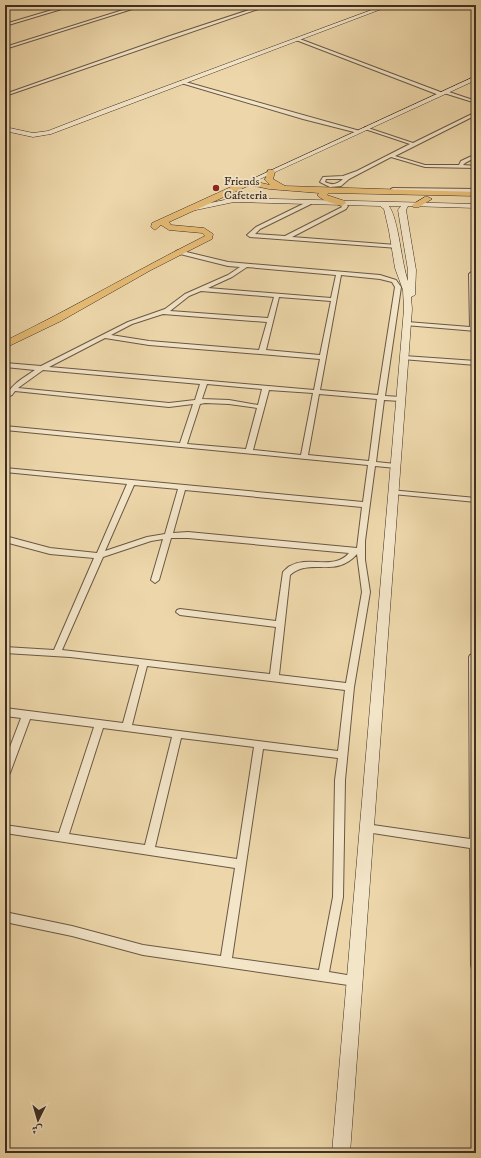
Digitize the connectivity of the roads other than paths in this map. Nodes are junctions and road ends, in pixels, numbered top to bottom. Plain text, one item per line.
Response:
1 (73, 5) edge
2 (143, 5) edge
3 (268, 5) edge
4 (390, 5) edge
5 (5, 25) edge
6 (298, 39) junction
7 (5, 48) edge
8 (474, 80) edge
9 (182, 82) junction
10 (444, 93) junction
11 (5, 95) edge
12 (476, 102) edge
13 (476, 113) edge
14 (5, 128) edge
15 (367, 128) junction
16 (358, 132) junction
17 (413, 144) junction
18 (476, 155) edge
19 (390, 156) junction
20 (460, 166) junction
21 (476, 167) edge
22 (271, 172) junction
23 (358, 172) junction
24 (248, 183) junction
25 (343, 183) junction
26 (352, 191) junction
27 (476, 191) edge
28 (380, 192) junction
29 (325, 194) junction
30 (476, 194) edge
31 (298, 196) junction
32 (217, 197) junction
33 (428, 199) junction
34 (464, 200) junction
35 (476, 200) edge
36 (309, 203) junction
37 (342, 203) junction
38 (382, 204) junction
39 (406, 204) junction
40 (416, 204) junction
41 (476, 205) edge
42 (192, 209) junction
43 (165, 221) junction
44 (391, 224) junction
45 (404, 224) junction
46 (178, 229) junction
47 (285, 238) junction
48 (396, 247) junction
49 (178, 252) junction
50 (219, 263) junction
51 (245, 266) junction
52 (476, 270) edge
53 (339, 273) junction
54 (226, 278) junction
55 (200, 289) junction
56 (277, 295) junction
57 (474, 298) edge
58 (334, 300) junction
59 (408, 309) junction
60 (163, 312) junction
61 (270, 320) junction
62 (407, 324) junction
63 (474, 329) edge
64 (104, 336) junction
65 (5, 345) edge
66 (262, 352) junction
67 (323, 357) junction
68 (404, 358) junction
69 (476, 364) edge
70 (5, 365) edge
71 (42, 368) junction
72 (204, 382) junction
73 (266, 387) junction
74 (12, 390) junction
75 (316, 392) junction
76 (5, 396) edge
77 (381, 397) junction
78 (401, 399) junction
79 (197, 401) junction
80 (261, 407) junction
81 (5, 428) edge
82 (183, 445) junction
83 (249, 452) junction
84 (304, 457) junction
85 (372, 464) junction
86 (396, 466) junction
87 (5, 470) edge
88 (131, 482) junction
89 (182, 488) junction
90 (393, 492) junction
91 (476, 500) edge
92 (366, 505) junction
93 (168, 536) junction
94 (5, 539) edge
95 (358, 551) junction
96 (98, 556) junction
97 (155, 580) dead end
98 (180, 612) dead end
99 (280, 624) junction
100 (5, 650) edge
101 (57, 653) junction
102 (473, 657) dead end
103 (144, 663) junction
104 (474, 673) edge
105 (274, 678) junction
106 (350, 687) junction
107 (5, 712) edge
108 (27, 714) junction
109 (100, 724) junction
110 (127, 727) junction
111 (177, 734) junction
112 (475, 741) edge
113 (259, 745) junction
114 (342, 755) junction
115 (5, 772) edge
116 (475, 811) edge
117 (366, 828) junction
118 (5, 829) edge
119 (63, 837) junction
120 (475, 844) junction
121 (149, 850) junction
122 (241, 864) junction
123 (476, 901) edge
124 (5, 917) edge
125 (226, 962) junction
126 (476, 964) edge
127 (324, 977) junction
128 (355, 981) junction
129 (341, 1153) edge

1 - 5 street
2 - 7 street
3 - 11 street
4 - 6 street
6 - 9 street
6 - 10 street
8 - 10 street
9 - 14 street
9 - 16 street
10 - 12 street
10 - 15 street
13 - 17 street
15 - 16 street
15 - 17 street
16 - 22 street
17 - 19 street
18 - 20 street
19 - 20 street
19 - 23 street
20 - 21 street
22 - 24 street
22 - 29 main road
23 - 25 street
23 - 25 street
24 - 29 main road
24 - 31 main road
24 - 32 main road
25 - 26 main road
26 - 28 main road
26 - 29 main road
27 - 28 street
28 - 30 main road
29 - 31 main road
29 - 33 main road
29 - 37 main road
31 - 32 main road
32 - 42 main road
33 - 34 main road
33 - 40 main road
34 - 35 main road
34 - 41 main road
36 - 37 street
36 - 42 street
36 - 47 street
37 - 38 street
37 - 47 street
38 - 39 street
38 - 44 street
39 - 40 street
39 - 45 street
40 - 41 street
42 - 43 main road
43 - 46 main road
43 - 46 main road
44 - 45 street
44 - 48 street
45 - 59 street
46 - 49 main road
47 - 48 street
48 - 59 street
49 - 50 street
49 - 65 main road
50 - 51 street
50 - 54 street
51 - 53 street
51 - 54 street
52 - 57 street
53 - 58 street
53 - 77 street
54 - 55 street
55 - 56 street
55 - 60 street
56 - 58 street
56 - 61 street
57 - 63 street
58 - 67 street
59 - 62 street
60 - 61 street
60 - 64 street
61 - 66 street
62 - 63 street
62 - 68 street
64 - 66 street
64 - 71 street
66 - 67 street
67 - 75 street
68 - 69 street
68 - 78 street
70 - 71 street
71 - 72 street
71 - 74 street
72 - 73 street
72 - 79 street
73 - 75 street
73 - 80 street
74 - 76 street
74 - 79 street
75 - 77 street
75 - 84 street
77 - 78 street
77 - 85 street
78 - 86 street
79 - 80 street
79 - 82 street
80 - 83 street
81 - 82 street
82 - 83 street
83 - 84 street
84 - 85 street
85 - 86 street
85 - 92 street
86 - 90 street
87 - 88 street
88 - 89 street
88 - 96 street
89 - 92 street
89 - 93 street
90 - 91 street
90 - 117 street
92 - 95 street
93 - 95 street
93 - 96 street
93 - 97 street
94 - 96 street
95 - 99 street
95 - 106 street
96 - 101 street
98 - 99 street
99 - 105 street
100 - 101 street
101 - 103 street
102 - 104 street
103 - 105 street
103 - 110 street
104 - 112 street
105 - 106 street
106 - 114 street
107 - 108 street
108 - 109 street
108 - 115 street
109 - 110 street
109 - 119 street
110 - 111 street
111 - 113 street
111 - 121 street
112 - 116 street
113 - 114 street
113 - 122 street
114 - 127 street
116 - 120 street
117 - 120 street
117 - 128 street
118 - 119 street
119 - 121 street
120 - 123 street
121 - 122 street
122 - 125 street
123 - 126 street
124 - 125 street
125 - 127 street
127 - 128 street
128 - 129 street

